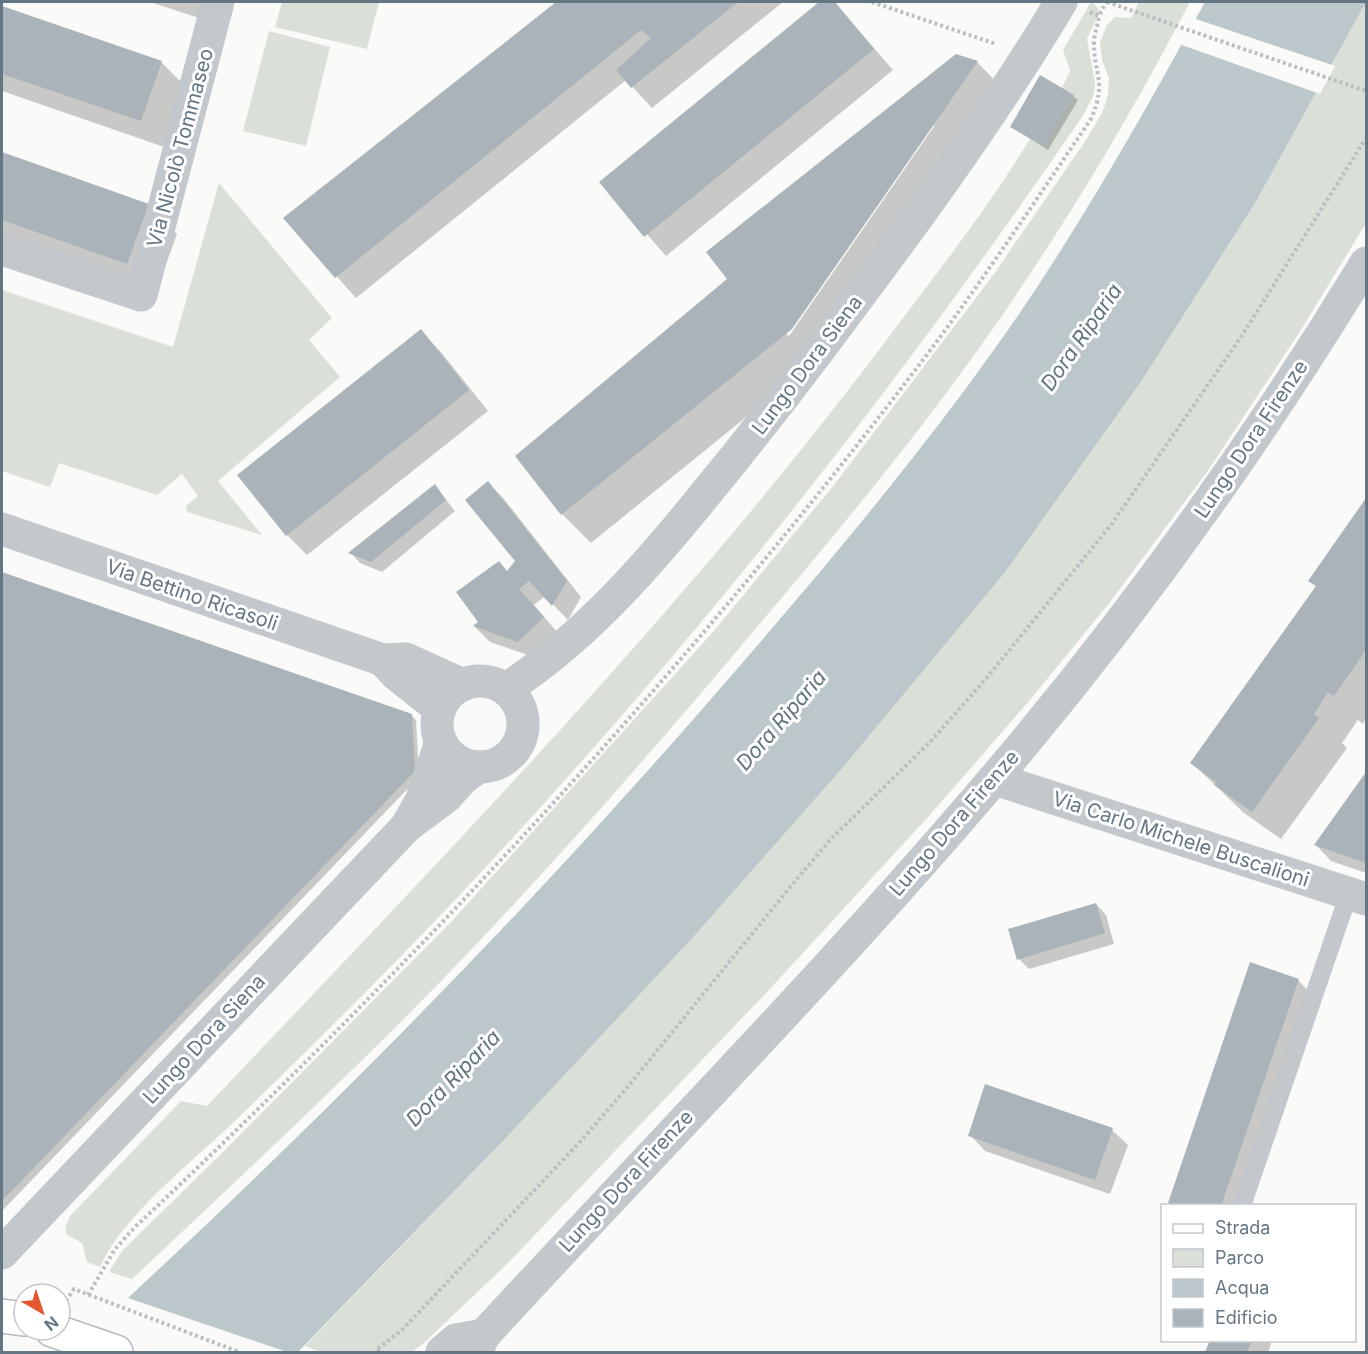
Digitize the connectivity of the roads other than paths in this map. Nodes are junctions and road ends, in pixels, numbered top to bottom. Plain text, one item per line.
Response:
1 (218, 2) edge
2 (1060, 2) edge
3 (2, 249) edge
4 (1366, 263) edge
5 (2, 529) edge
6 (383, 660) junction
7 (463, 684) junction
8 (506, 689) junction
9 (440, 709) junction
10 (441, 742) junction
11 (479, 767) junction
12 (995, 779) junction
13 (407, 826) junction
14 (1358, 896) edge
15 (1243, 1204) edge
16 (2, 1253) edge
17 (72, 1338) edge
18 (480, 1344) edge
19 (116, 1353) edge
20 (441, 1353) edge

1 - 3 street, Via Nicolò Tommaseo
2 - 8 street, Lungo Dora Siena
4 - 12 street, Lungo Dora Firenze
5 - 6 street, Via Bettino Ricasoli
6 - 7 street, Via Bettino Ricasoli
6 - 9 street, Via Bettino Ricasoli
7 - 8 street
7 - 9 street
8 - 11 street
9 - 10 street
10 - 11 street
10 - 13 street, Lungo Dora Siena
11 - 13 street, Lungo Dora Siena
12 - 14 street, Via Carlo Michele Buscalioni
12 - 18 street, Lungo Dora Firenze
13 - 16 street, Lungo Dora Siena
14 - 15 lane
17 - 19 main road
18 - 20 street, Lungo Dora Firenze

